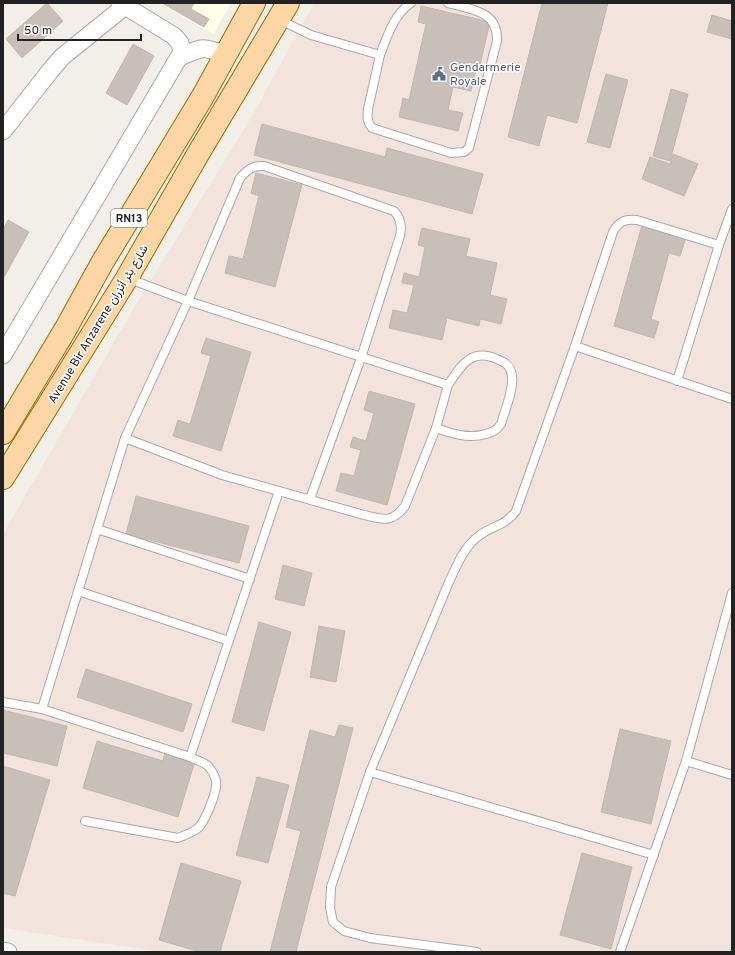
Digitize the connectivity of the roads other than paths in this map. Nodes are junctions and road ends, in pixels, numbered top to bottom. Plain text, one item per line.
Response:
1 (254, 3) edge
2 (411, 3) edge
3 (448, 3) edge
4 (122, 5) edge
5 (283, 11) edge
6 (226, 55) junction
7 (380, 55) junction
8 (180, 57) junction
9 (3, 131) edge
10 (732, 209) edge
11 (719, 245) junction
12 (126, 278) junction
13 (188, 301) junction
14 (576, 346) junction
15 (3, 355) edge
16 (361, 358) junction
17 (677, 381) junction
18 (448, 385) junction
19 (732, 399) edge
20 (436, 428) junction
21 (3, 433) edge
22 (125, 438) junction
23 (3, 478) edge
24 (279, 491) junction
25 (310, 499) junction
26 (97, 529) junction
27 (250, 579) junction
28 (78, 591) junction
29 (732, 593) edge
30 (229, 641) junction
31 (3, 702) edge
32 (42, 709) junction
33 (190, 757) junction
34 (686, 761) junction
35 (370, 772) junction
36 (732, 775) edge
37 (85, 821) dead end
38 (654, 855) junction
39 (3, 951) edge
40 (8, 952) edge
41 (477, 952) edge
42 (620, 952) edge

1 - 6 main road, Avenue Bir Anzarene شارع بئر أنزران / RN13
2 - 7 lane
3 - 7 lane
4 - 8 street
4 - 9 street
5 - 7 lane
5 - 12 main road, Avenue Bir Anzarene شارع بئر أنزران / RN13
6 - 8 street
6 - 21 main road, Avenue Bir Anzarene شارع بئر أنزران / RN13
8 - 15 street
10 - 11 lane
11 - 14 lane
11 - 17 lane
12 - 13 lane
12 - 23 main road, Avenue Bir Anzarene شارع بئر أنزران / RN13
13 - 16 lane
13 - 16 lane
13 - 22 lane
14 - 17 lane
14 - 35 lane
16 - 18 lane
16 - 25 lane
17 - 19 lane
18 - 20 lane
18 - 20 lane
20 - 25 lane
22 - 24 lane
22 - 26 lane
24 - 25 lane
24 - 27 lane
26 - 27 lane
26 - 28 lane
27 - 30 lane
28 - 30 lane
28 - 32 lane
29 - 34 lane
30 - 33 lane
31 - 32 lane
32 - 33 lane
33 - 37 lane
34 - 36 lane
34 - 38 lane
35 - 38 lane
35 - 41 lane
38 - 42 lane
39 - 40 street

